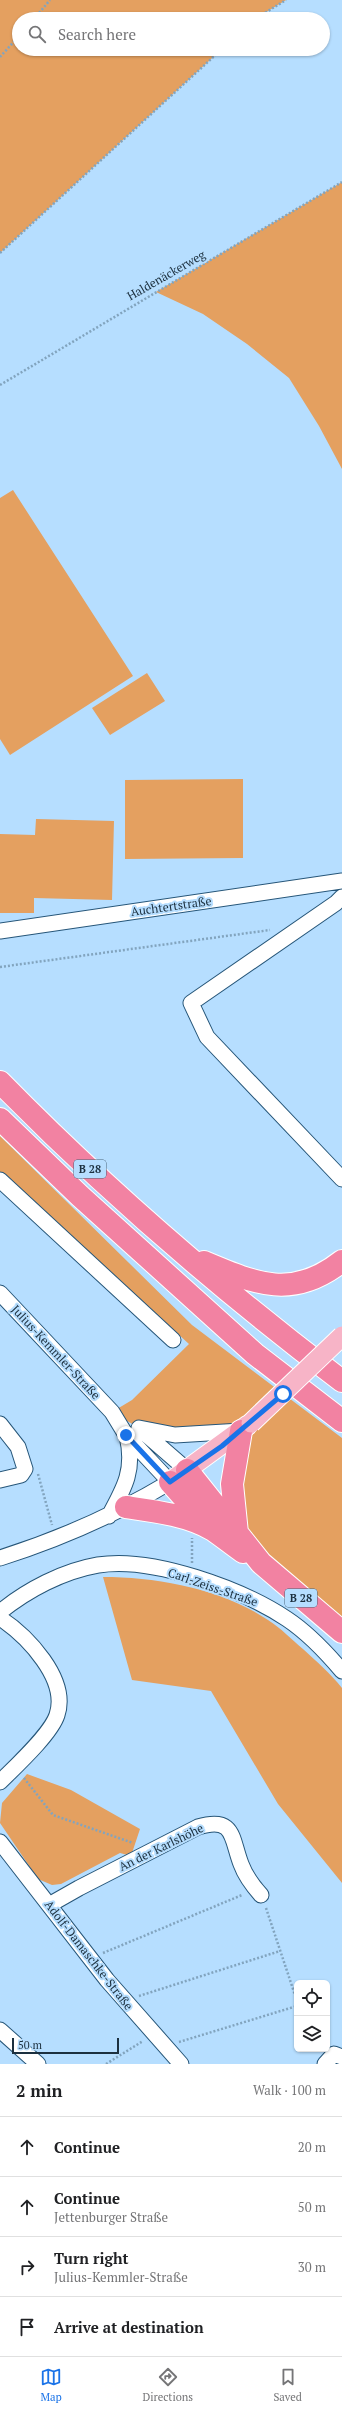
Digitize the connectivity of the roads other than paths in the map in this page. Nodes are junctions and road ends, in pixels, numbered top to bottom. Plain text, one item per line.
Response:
1 (342, 880) edge
2 (342, 897) edge
3 (0, 931) edge
4 (0, 1082) edge
5 (0, 1119) edge
6 (342, 1178) edge
7 (0, 1180) edge
8 (184, 1253) junction
9 (342, 1261) edge
10 (0, 1293) edge
11 (342, 1336) edge
12 (173, 1340) dead end
13 (342, 1381) edge
14 (342, 1421) edge
15 (0, 1424) edge
16 (246, 1427) junction
17 (133, 1432) junction
18 (178, 1476) junction
19 (0, 1480) edge
20 (118, 1512) junction
21 (203, 1526) junction
22 (237, 1533) junction
23 (0, 1558) edge
24 (261, 1563) junction
25 (0, 1612) edge
26 (0, 1618) edge
27 (342, 1632) edge
28 (342, 1671) edge
29 (0, 1782) edge
30 (0, 1842) edge
31 (259, 1892) road end
32 (50, 1905) junction
33 (0, 2030) edge
34 (38, 2064) edge
35 (181, 2064) edge

1 - 3 street, Auchtertstraße
2 - 6 street
4 - 8 highway, B 28
5 - 14 highway, B 28
7 - 12 street
8 - 9 highway, B 28
8 - 13 highway, B 28
10 - 17 street, Julius-Kemmler-Straße
11 - 16 main road, bridge
15 - 19 street
16 - 17 street, Julius-Kemmler-Straße
16 - 18 main road
16 - 22 highway
17 - 18 street, Julius-Kemmler-Straße
17 - 18 street, Julius-Kemmler-Straße
17 - 20 street
18 - 20 street
18 - 21 highway, B 28
18 - 22 highway, B 28
20 - 21 highway, B 28
20 - 23 street
21 - 24 highway, B 28
22 - 24 highway, B 28
24 - 27 highway, B 28
25 - 28 street, Carl-Zeiss-Straße
26 - 29 street
30 - 32 street, Adolf-Damaschke-Straße
31 - 32 street, An der Karlshöhe
32 - 35 street, Adolf-Damaschke-Straße
33 - 34 street

